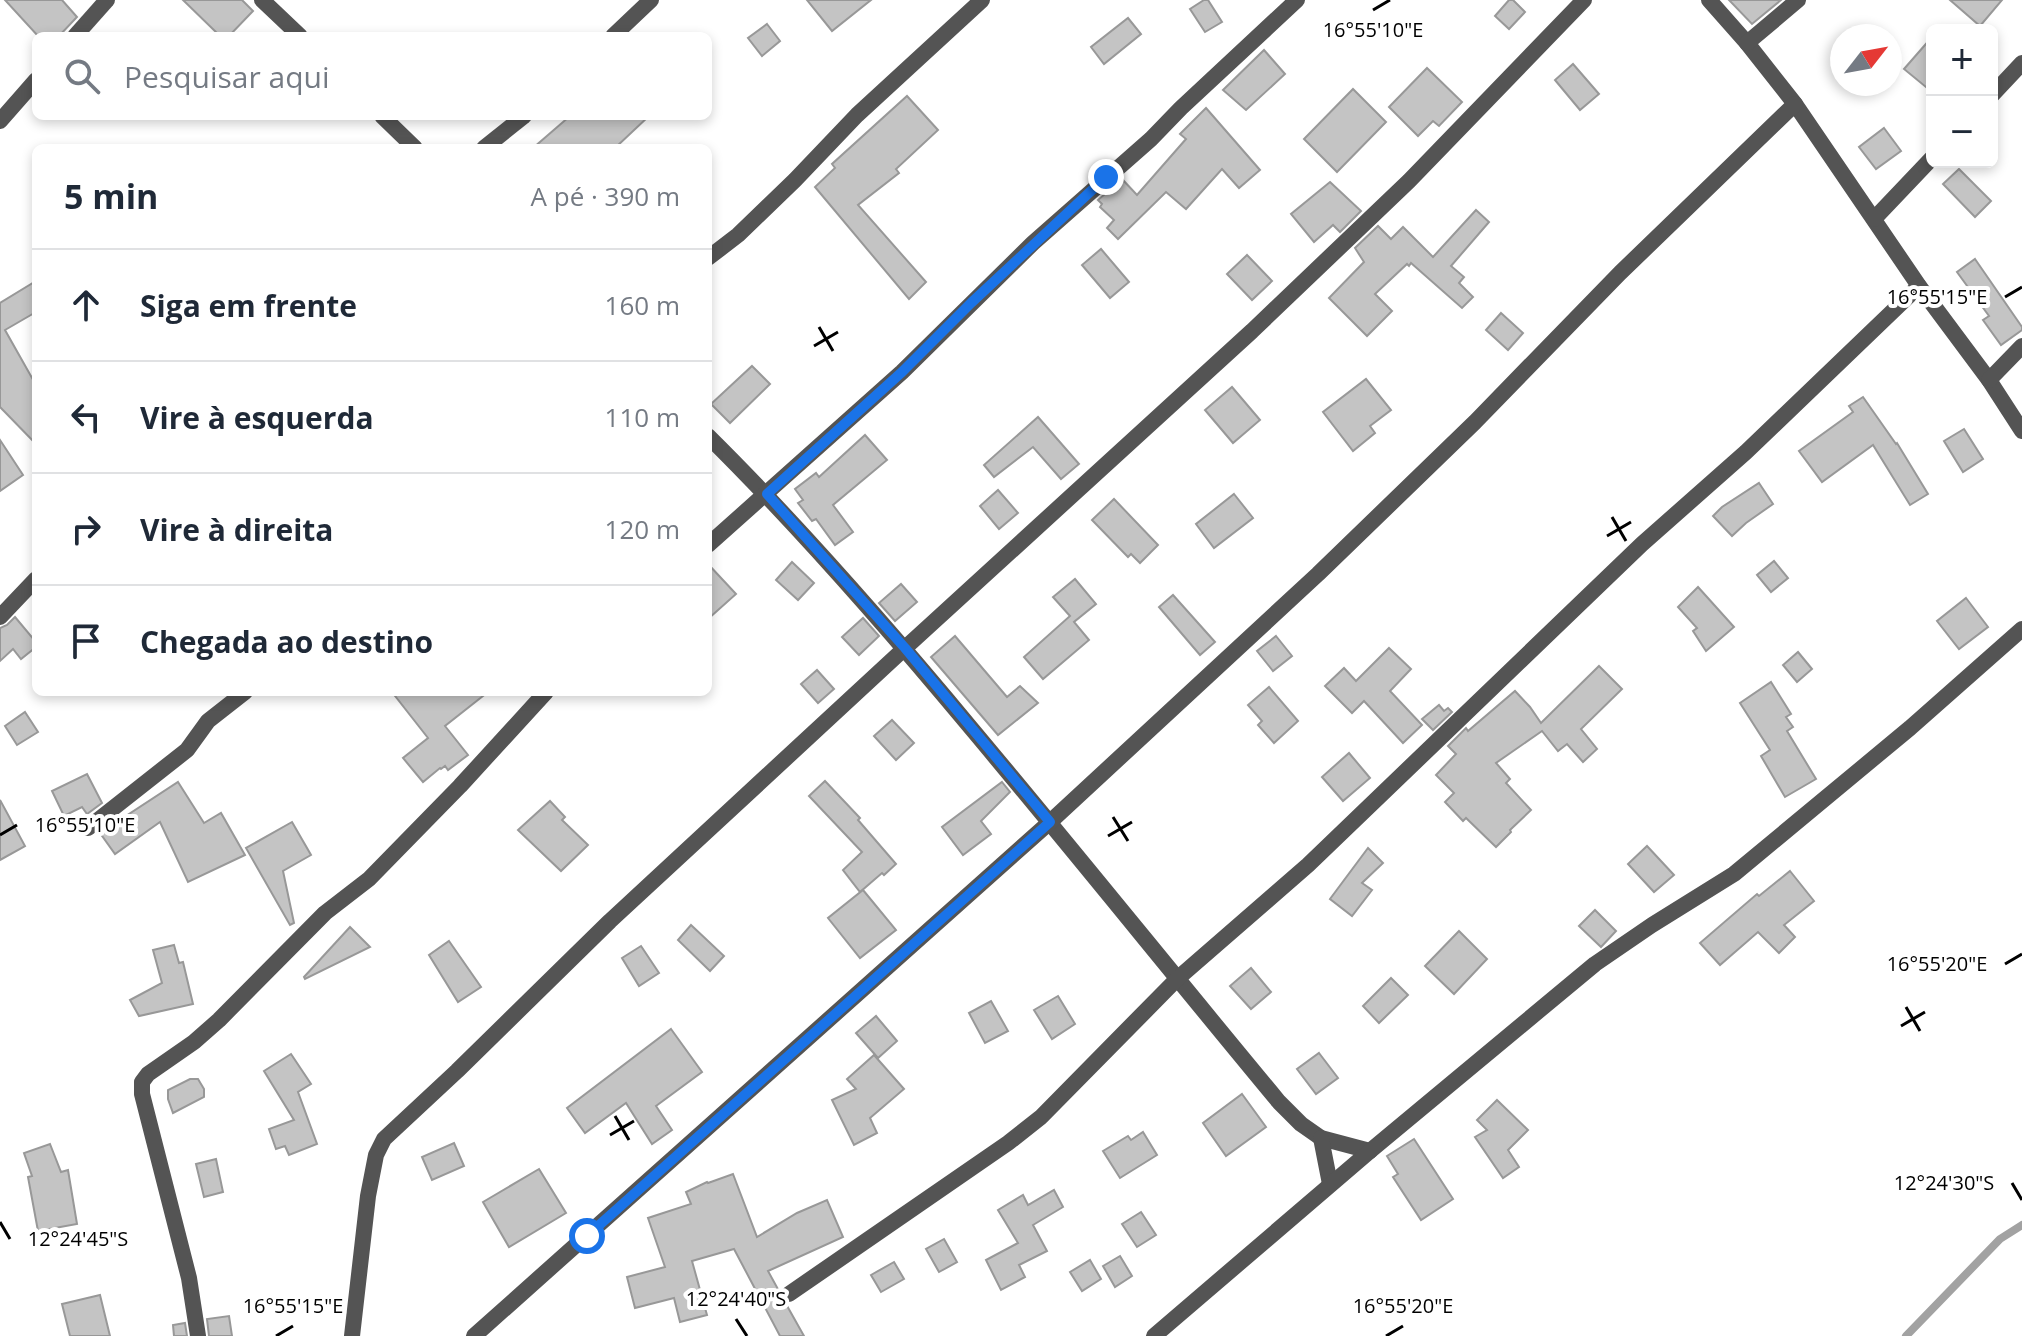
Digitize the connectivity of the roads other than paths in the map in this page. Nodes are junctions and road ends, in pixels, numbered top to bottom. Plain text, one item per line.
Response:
1 (107, 0) edge
2 (262, 0) edge
3 (651, 0) edge
4 (982, 0) edge
5 (1297, 0) edge
6 (1584, 0) edge
7 (1709, 0) edge
8 (1798, 0) edge
9 (79, 32) edge
10 (296, 32) edge
11 (617, 32) edge
12 (1747, 43) junction
13 (2022, 63) edge
14 (32, 85) edge
15 (1998, 89) edge
16 (1795, 104) junction
17 (386, 120) edge
18 (519, 120) edge
19 (0, 121) edge
20 (411, 144) edge
21 (489, 144) edge
22 (1926, 164) edge
23 (1874, 219) junction
24 (712, 255) edge
25 (1919, 286) junction
26 (2022, 346) edge
27 (1989, 380) junction
28 (2022, 431) edge
29 (712, 440) edge
30 (767, 494) junction
31 (712, 542) edge
32 (32, 583) edge
33 (0, 617) edge
34 (2022, 629) edge
35 (905, 648) junction
36 (240, 696) edge
37 (542, 696) edge
38 (1050, 822) junction
39 (88, 828) dead end
40 (1177, 979) junction
41 (1321, 1138) junction
42 (1370, 1151) junction
43 (1330, 1184) junction
44 (789, 1294) dead end
45 (198, 1336) edge
46 (352, 1336) edge
47 (474, 1336) edge
48 (1154, 1336) edge

1 - 9 street
2 - 10 street
3 - 11 street
4 - 24 street
5 - 30 street
6 - 35 street
7 - 12 street
8 - 12 street
12 - 16 street
13 - 15 street
14 - 19 street
16 - 23 street
16 - 38 street
17 - 20 street
18 - 21 street
22 - 23 street
23 - 25 street
25 - 27 street
25 - 40 street
26 - 27 street
27 - 28 street
29 - 30 street
30 - 31 street
30 - 35 street
32 - 33 street
34 - 42 street
35 - 38 street
35 - 46 street
36 - 39 street
37 - 45 street
38 - 40 street
38 - 47 street
40 - 41 street
40 - 44 street
41 - 42 street
41 - 43 street
42 - 43 street
43 - 48 street

